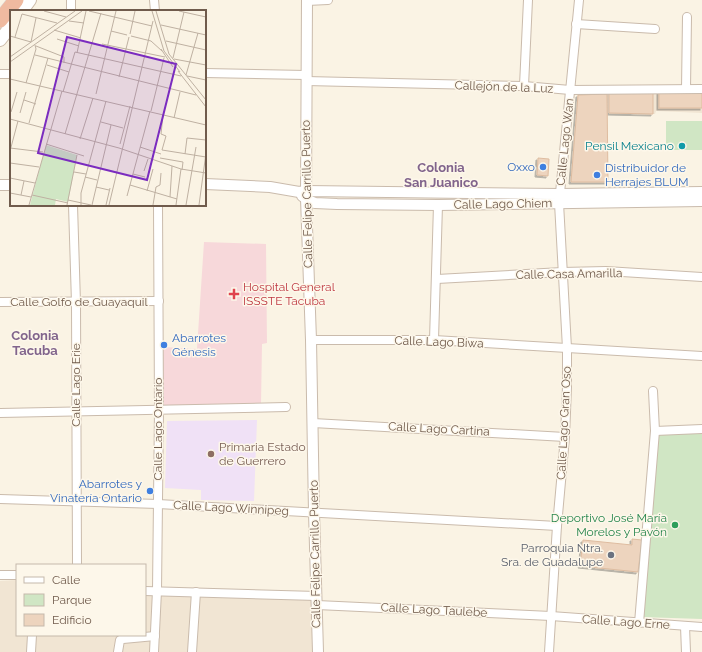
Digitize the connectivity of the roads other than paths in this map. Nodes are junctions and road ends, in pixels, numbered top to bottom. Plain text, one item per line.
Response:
1 (16, 0) edge
2 (30, 0) edge
3 (154, 0) edge
4 (328, 0) edge
5 (528, 0) edge
6 (579, 0) edge
7 (307, 1) edge
8 (23, 10) edge
9 (155, 10) edge
10 (687, 17) dead end
11 (0, 20) edge
12 (576, 24) junction
13 (10, 27) edge
14 (655, 29) dead end
15 (0, 40) edge
16 (206, 73) edge
17 (306, 78) junction
18 (524, 86) junction
19 (686, 89) junction
20 (702, 89) edge
21 (570, 90) junction
22 (206, 184) edge
23 (702, 192) edge
24 (303, 194) junction
25 (559, 198) junction
26 (702, 201) edge
27 (73, 206) edge
28 (158, 206) edge
29 (438, 206) junction
30 (562, 272) junction
31 (702, 277) edge
32 (437, 279) junction
33 (159, 301) junction
34 (0, 302) edge
35 (76, 302) junction
36 (311, 340) junction
37 (434, 340) junction
38 (567, 348) junction
39 (702, 356) edge
40 (653, 391) dead end
41 (286, 407) dead end
42 (159, 410) junction
43 (76, 412) junction
44 (0, 413) edge
45 (313, 423) junction
46 (702, 429) edge
47 (655, 431) junction
48 (565, 437) junction
49 (0, 499) edge
50 (77, 501) junction
51 (158, 504) junction
52 (314, 512) junction
53 (557, 526) junction
54 (77, 564) edge
55 (0, 575) edge
56 (16, 575) edge
57 (146, 591) edge
58 (157, 591) junction
59 (196, 592) junction
60 (317, 600) junction
61 (551, 616) junction
62 (639, 623) junction
63 (685, 626) junction
64 (702, 627) edge
65 (32, 636) edge
66 (155, 636) junction
67 (31, 652) edge
68 (118, 652) edge
69 (154, 652) edge
70 (192, 652) edge
71 (318, 652) edge
72 (549, 652) edge
73 (686, 652) edge

1 - 11 highway
2 - 8 main road
3 - 9 street
4 - 7 street
5 - 18 street
6 - 12 street, Calle Lago Wan
7 - 17 street, Calle Felipe Carrillo Puerto
10 - 19 street
12 - 14 street
12 - 21 street, Calle Lago Wan
13 - 15 main road
16 - 17 street, Callejón de la Luz
17 - 18 street, Callejón de la Luz
17 - 24 street, Calle Felipe Carrillo Puerto
18 - 21 street, Callejón de la Luz
19 - 20 street, Callejón de la Luz
19 - 21 street, Callejón de la Luz
21 - 25 street, Calle Lago Wan
22 - 24 street
23 - 25 street, Calle Lago Chiem
24 - 25 street, Calle Lago Chiem
24 - 29 street, Calle Lago Chiem
24 - 36 street, Calle Felipe Carrillo Puerto
25 - 26 street, Calle Lago Chiem
25 - 29 street, Calle Lago Chiem
25 - 30 street, Calle Lago Gran Oso
27 - 35 street, Calle Lago Erie
28 - 33 street, Calle Lago Ontario
29 - 32 street
30 - 31 street, Calle Casa Amarilla
30 - 32 street, Calle Casa Amarilla
30 - 38 street, Calle Lago Gran Oso
32 - 37 street
33 - 35 street, Calle Golfo de Guayaquil
33 - 42 street, Calle Lago Ontario
34 - 35 street, Calle Golfo de Guayaquil
35 - 43 street, Calle Lago Erie
36 - 37 street, Calle Lago Biwa
36 - 45 street, Calle Felipe Carrillo Puerto
37 - 38 street, Calle Lago Biwa
38 - 39 street, Calle Lago Biwa
38 - 48 street, Calle Lago Gran Oso
40 - 47 street
41 - 42 street
42 - 43 street
42 - 51 street, Calle Lago Ontario
43 - 44 street
43 - 50 street, Calle Lago Erie
45 - 48 street, Calle Lago Cartina
45 - 52 street, Calle Felipe Carrillo Puerto
46 - 47 street
47 - 62 street
48 - 53 street, Calle Lago Gran Oso
49 - 50 street, Calle Lago Winnipeg
50 - 51 street, Calle Lago Winnipeg
50 - 54 street, Calle Lago Erie
51 - 52 street, Calle Lago Winnipeg
51 - 58 street, Calle Lago Ontario
52 - 53 street, Calle Lago Winnipeg
52 - 60 street, Calle Felipe Carrillo Puerto
53 - 61 street, Calle Lago Gran Oso
55 - 56 street
57 - 58 street, Calle Lago Taulebe
58 - 59 street, Calle Lago Taulebe
58 - 66 street, Calle Lago Ontario
59 - 60 street, Calle Lago Taulebe
59 - 70 street
60 - 61 street, Calle Lago Taulebe
60 - 71 street, Calle Felipe Carrillo Puerto
61 - 62 street, Calle Lago Erne
61 - 72 street, Calle Lago Gran Oso
62 - 63 street, Calle Lago Erne
63 - 64 street, Calle Lago Erne
63 - 73 street
65 - 67 street
66 - 68 street
66 - 69 street, Calle Lago Ontario

